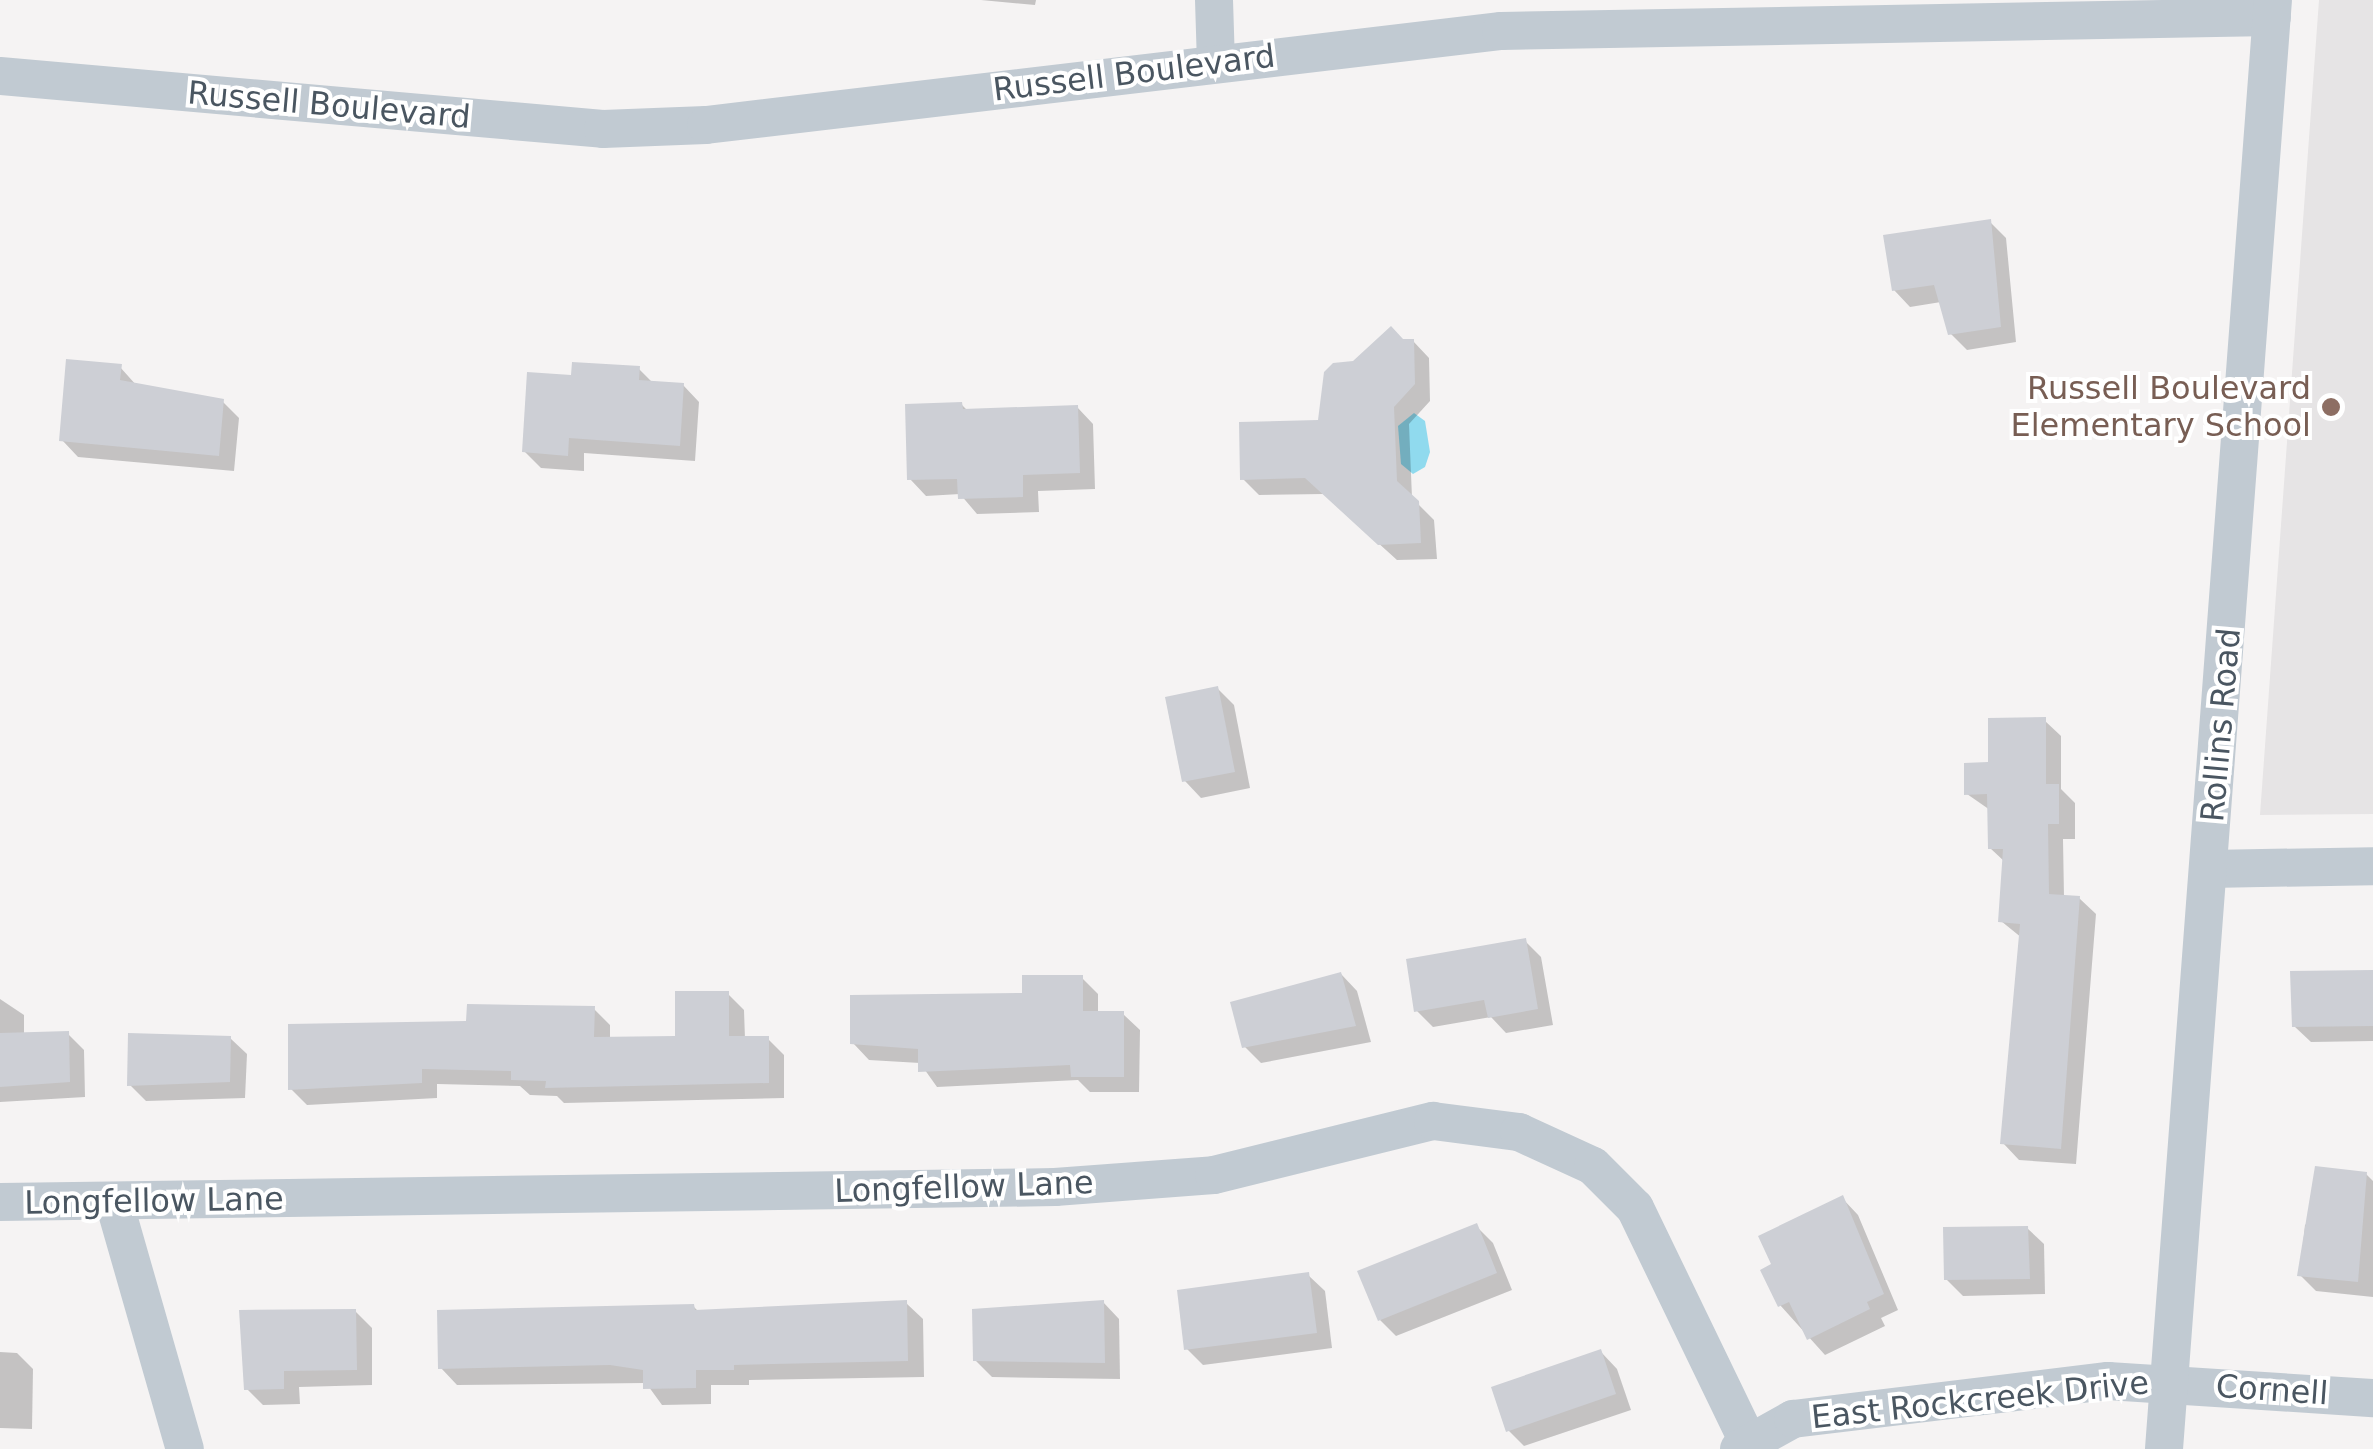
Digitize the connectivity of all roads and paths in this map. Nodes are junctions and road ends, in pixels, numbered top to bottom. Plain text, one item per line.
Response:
1 (1214, 0) edge
2 (2272, 9) edge
3 (1216, 62) junction
4 (0, 76) edge
5 (2373, 866) edge
6 (2210, 869) junction
7 (0, 1202) edge
8 (114, 1202) junction
9 (2170, 1382) junction
10 (2373, 1398) edge
11 (1743, 1446) edge
12 (184, 1449) edge
13 (2164, 1449) edge

1 - 3 street
2 - 3 street, Russell Boulevard
2 - 6 street, Rollins Road
3 - 4 street, Russell Boulevard
5 - 6 street
6 - 9 street, Rollins Road
7 - 8 street, Longfellow Lane
8 - 11 street, Longfellow Lane
8 - 12 street
9 - 10 street, Cornell
9 - 11 street, East Rockcreek Drive
9 - 13 street, Rollins Road

